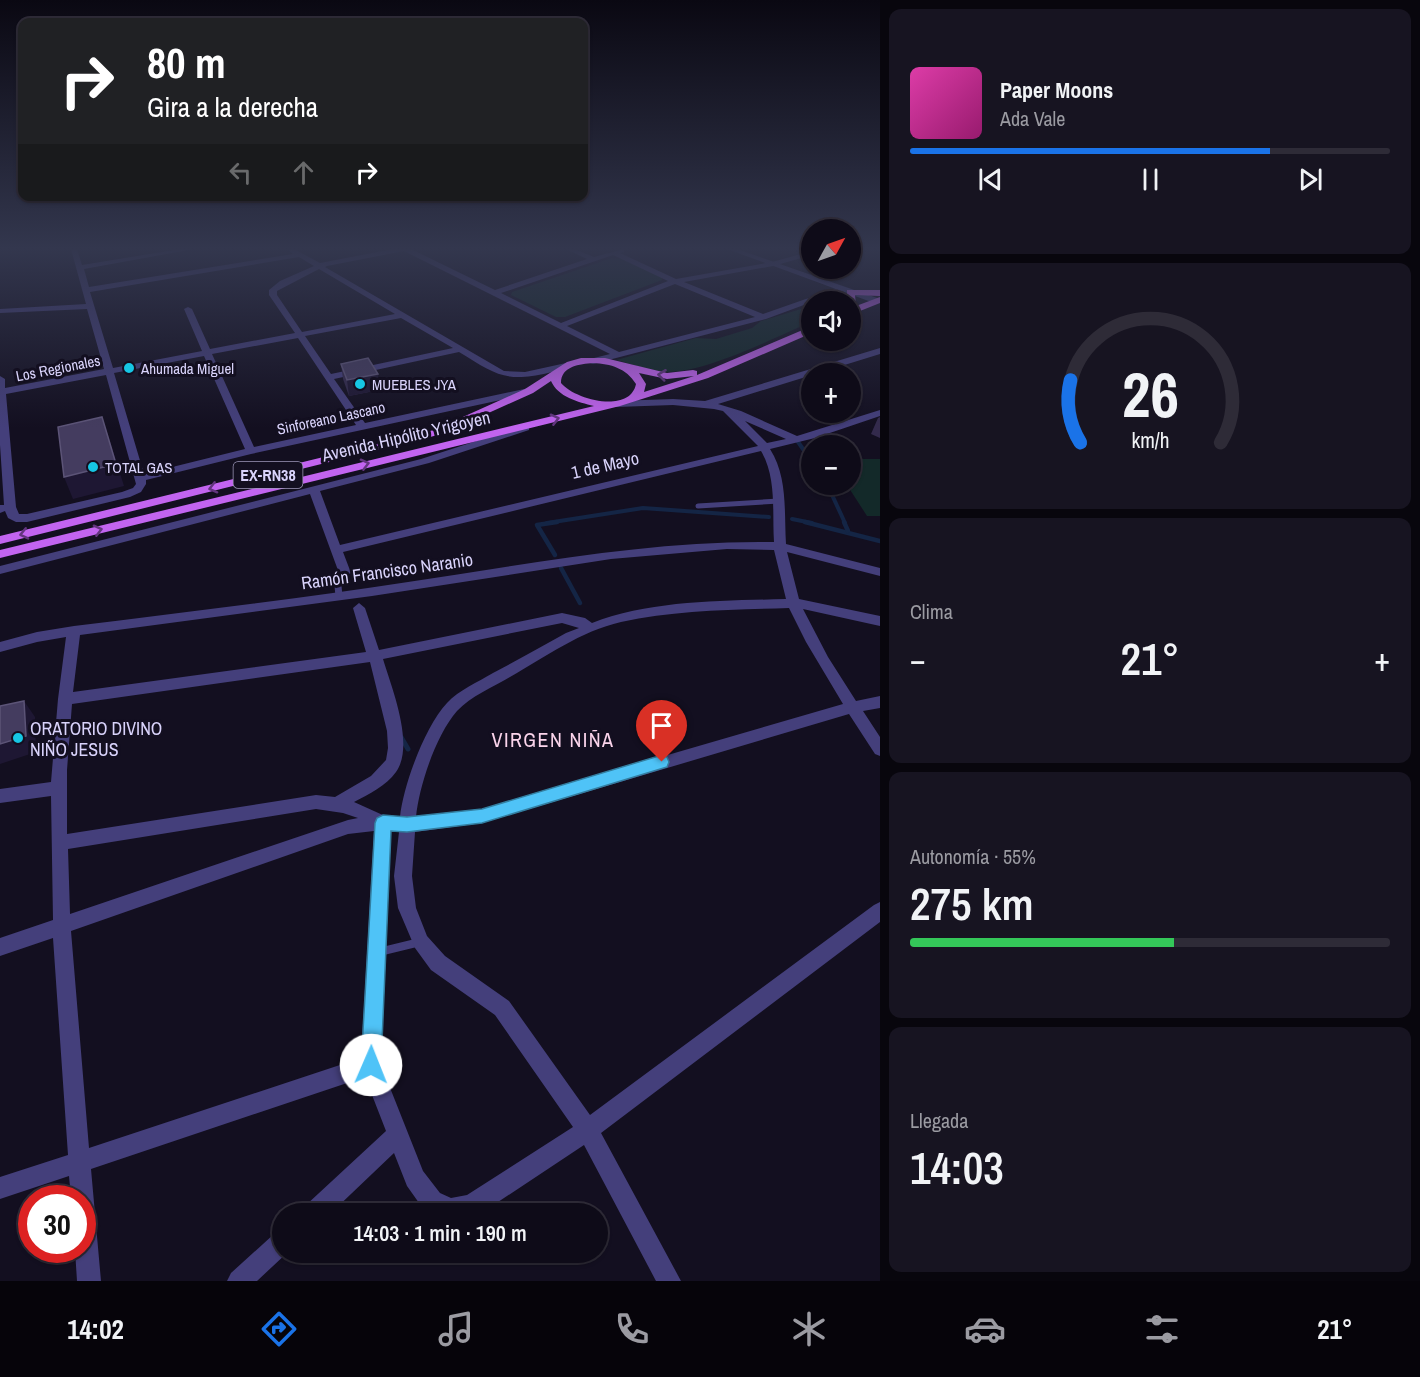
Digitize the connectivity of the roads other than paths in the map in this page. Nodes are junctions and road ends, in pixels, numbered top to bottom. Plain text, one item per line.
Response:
1 (40, 309) edge
2 (92, 309) edge
3 (188, 309) dead end
4 (282, 309) edge
5 (393, 309) edge
6 (526, 309) edge
7 (604, 309) edge
8 (743, 309) edge
9 (790, 309) edge
10 (0, 311) edge
11 (404, 315) junction
12 (763, 317) junction
13 (560, 326) junction
14 (801, 333) edge
15 (300, 336) junction
16 (462, 349) junction
17 (880, 351) edge
18 (208, 353) junction
19 (617, 354) junction
20 (739, 360) junction
21 (593, 361) junction
22 (625, 367) junction
23 (563, 368) junction
24 (110, 372) junction
25 (330, 377) junction
26 (0, 379) edge
27 (529, 391) junction
28 (0, 392) edge
29 (632, 398) junction
30 (613, 404) junction
31 (706, 404) junction
32 (726, 409) junction
33 (880, 413) edge
34 (535, 425) junction
35 (362, 427) junction
36 (796, 439) junction
37 (763, 445) junction
38 (251, 451) junction
39 (140, 478) junction
40 (314, 490) junction
41 (779, 501) junction
42 (698, 506) dead end
43 (5, 508) edge
44 (0, 540) edge
45 (780, 546) junction
46 (338, 549) junction
47 (0, 554) edge
48 (0, 570) edge
49 (880, 572) edge
50 (345, 573) joint
51 (339, 596) junction
52 (794, 603) junction
53 (359, 608) dead end
54 (880, 621) edge
55 (589, 628) junction
56 (74, 632) junction
57 (0, 647) edge
58 (374, 656) junction
59 (65, 699) junction
60 (880, 702) edge
61 (853, 707) junction
62 (880, 750) edge
63 (59, 788) junction
64 (0, 795) edge
65 (339, 803) junction
66 (383, 823) junction
67 (407, 825) junction
68 (59, 843) junction
69 (880, 911) edge
70 (61, 925) junction
71 (421, 942) junction
72 (0, 947) edge
73 (376, 952) junction
74 (371, 1065) junction
75 (588, 1130) junction
76 (398, 1135) junction
77 (80, 1162) junction
78 (81, 1185) edge
79 (0, 1188) edge
80 (325, 1203) edge
81 (272, 1251) edge
82 (87, 1263) edge
83 (89, 1281) edge
84 (239, 1281) edge
85 (669, 1281) edge

1 - 10 street
2 - 24 street
3 - 18 street
4 - 15 street
5 - 11 street
6 - 13 street
7 - 13 street
8 - 12 street
9 - 12 street
11 - 15 street, Los Regionales
11 - 16 street
12 - 19 street
13 - 19 street
14 - 20 main road, EX-RN38
15 - 18 street, Los Regionales
15 - 25 street
16 - 23 street
16 - 25 street
17 - 31 street
18 - 24 street, Los Regionales
18 - 38 street
19 - 21 street
20 -> 22 main road, EX-RN38
20 - 29 main road, EX-RN38
21 - 22 main road, EX-RN38
21 - 23 main road, EX-RN38
22 - 29 main road
23 - 27 main road, Avenida Hipólito Yrigoyen / EX-RN38
23 - 30 main road
24 - 28 street, Los Regionales
24 - 39 street
25 - 35 street
26 - 28 street
27 - 35 street, Sinforeano Lascano
27 -> 44 main road, Avenida Hipólito Yrigoyen / EX-RN38
28 - 43 street
29 - 30 main road, EX-RN38
30 - 31 street
34 -> 30 main road, Avenida Hipólito Yrigoyen / EX-RN38
31 - 32 street
32 - 36 street
32 - 37 street
33 - 36 street, 1 de Mayo
34 - 40 street
47 -> 34 main road, Avenida Hipólito Yrigoyen / EX-RN38
35 - 38 street, Sinforeano Lascano
36 - 37 street, 1 de Mayo
37 - 41 street
37 - 46 street, 1 de Mayo
38 - 39 street, Sinforeano Lascano
39 - 43 street
40 - 46 street
40 - 48 street
41 - 42 lane
41 - 45 street
45 - 49 street, Ramón Francisco Naranio
45 - 51 street, Ramón Francisco Naranio
45 - 52 street
46 - 50 street
50 - 51 lane
51 - 56 street, Ramón Francisco Naranio
52 - 54 street
52 - 55 street
52 - 61 street
53 - 58 street
55 - 58 street
55 - 67 street
56 - 57 street, Ramón Francisco Naranio
56 - 59 street
58 - 59 street
58 - 65 street
59 - 63 street
60 - 61 street
61 - 62 street
61 - 67 street
63 - 64 street
63 - 68 street
65 - 66 street
65 - 68 street
66 - 67 street
66 - 70 street
66 - 73 street
67 - 71 street
68 - 70 street
69 - 75 street
70 - 72 street
70 - 77 street
71 - 73 lane
71 - 75 street
73 - 74 street
74 - 76 street
74 - 77 street
75 - 76 street
75 - 85 street
76 - 80 street
77 - 78 street
77 - 79 street
81 - 84 street
82 - 83 street

